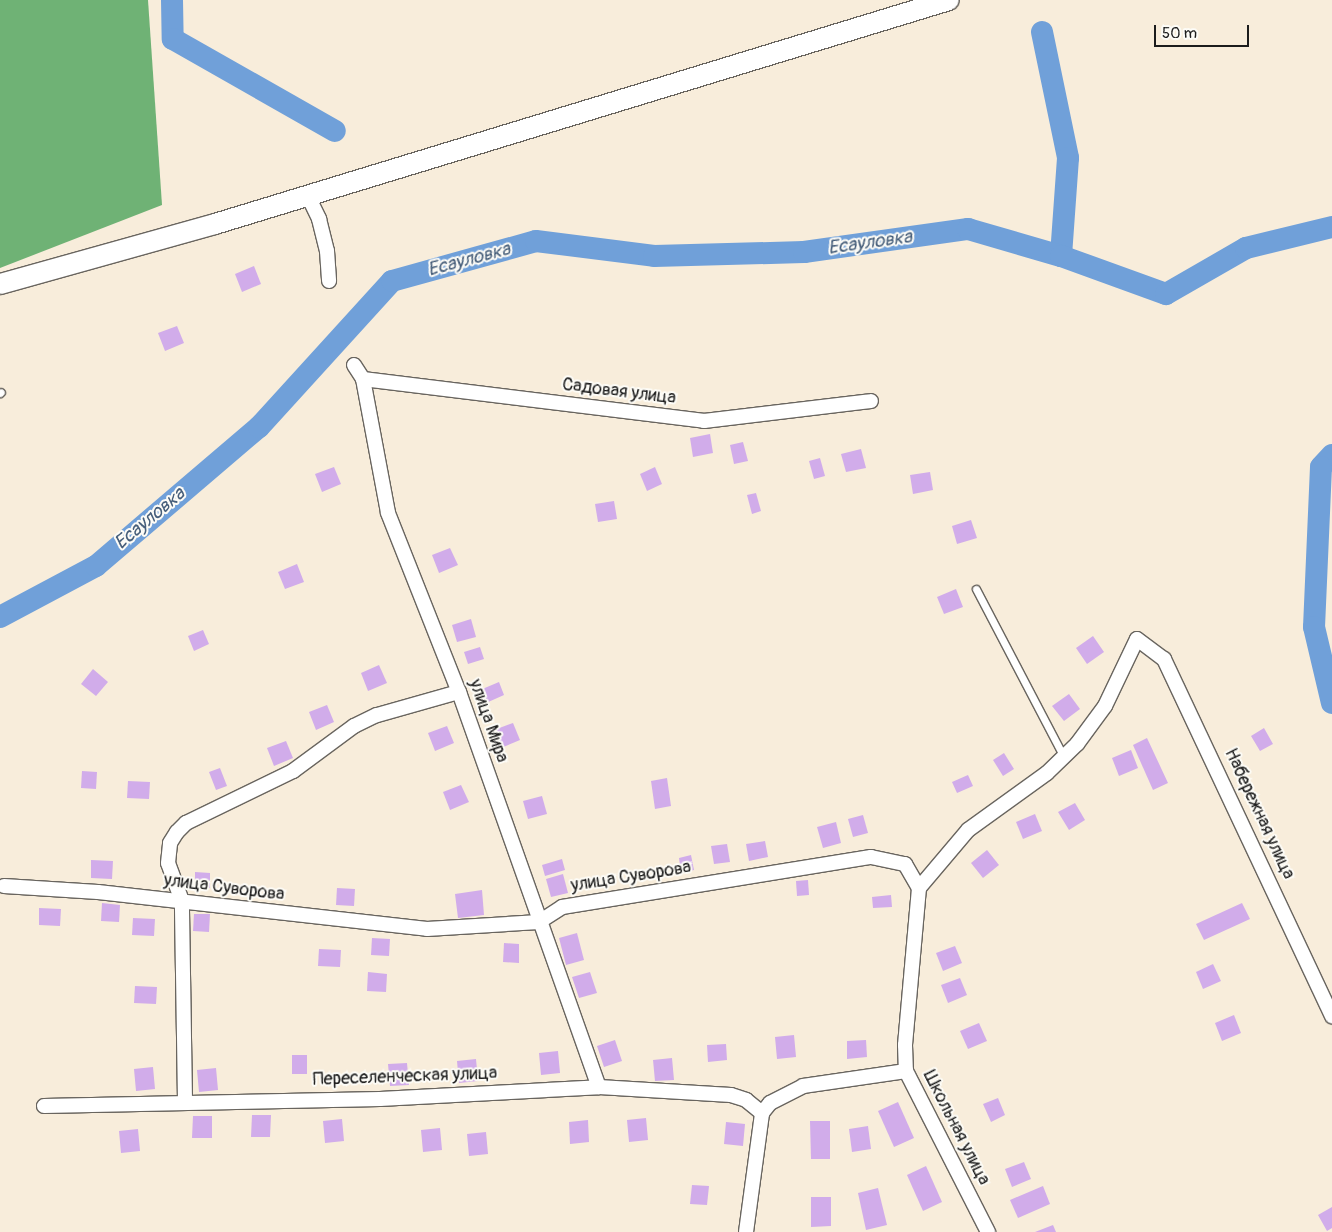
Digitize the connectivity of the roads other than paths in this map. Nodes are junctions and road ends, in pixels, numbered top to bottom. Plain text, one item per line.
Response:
1 (949, 0) edge
2 (307, 194) junction
3 (329, 281) dead end
4 (0, 284) edge
5 (354, 365) dead end
6 (364, 379) junction
7 (870, 401) dead end
8 (976, 590) dead end
9 (459, 692) junction
10 (1064, 757) junction
11 (4, 886) dead end
12 (919, 888) junction
13 (182, 901) junction
14 (538, 922) junction
15 (1332, 1016) edge
16 (906, 1071) junction
17 (599, 1087) junction
18 (185, 1101) junction
19 (44, 1106) dead end
20 (762, 1113) junction
21 (746, 1232) edge
22 (988, 1232) edge

1 - 2 street
2 - 3 street
2 - 4 street
5 - 6 street, улица Мира
6 - 7 street, Садовая улица
6 - 9 street, улица Мира
8 - 10 lane
9 - 13 street
9 - 14 street, улица Мира
10 - 12 street
10 - 15 street, Набережная улица
11 - 13 street, улица Суворова
12 - 14 street, улица Суворова
12 - 16 street, Школьная улица
13 - 14 street, улица Суворова
13 - 18 street
14 - 17 street, улица Мира
16 - 20 street
16 - 22 street, Школьная улица
17 - 18 street, Переселенческая улица
17 - 20 street, Переселенческая улица
18 - 19 street, Переселенческая улица
20 - 21 street

